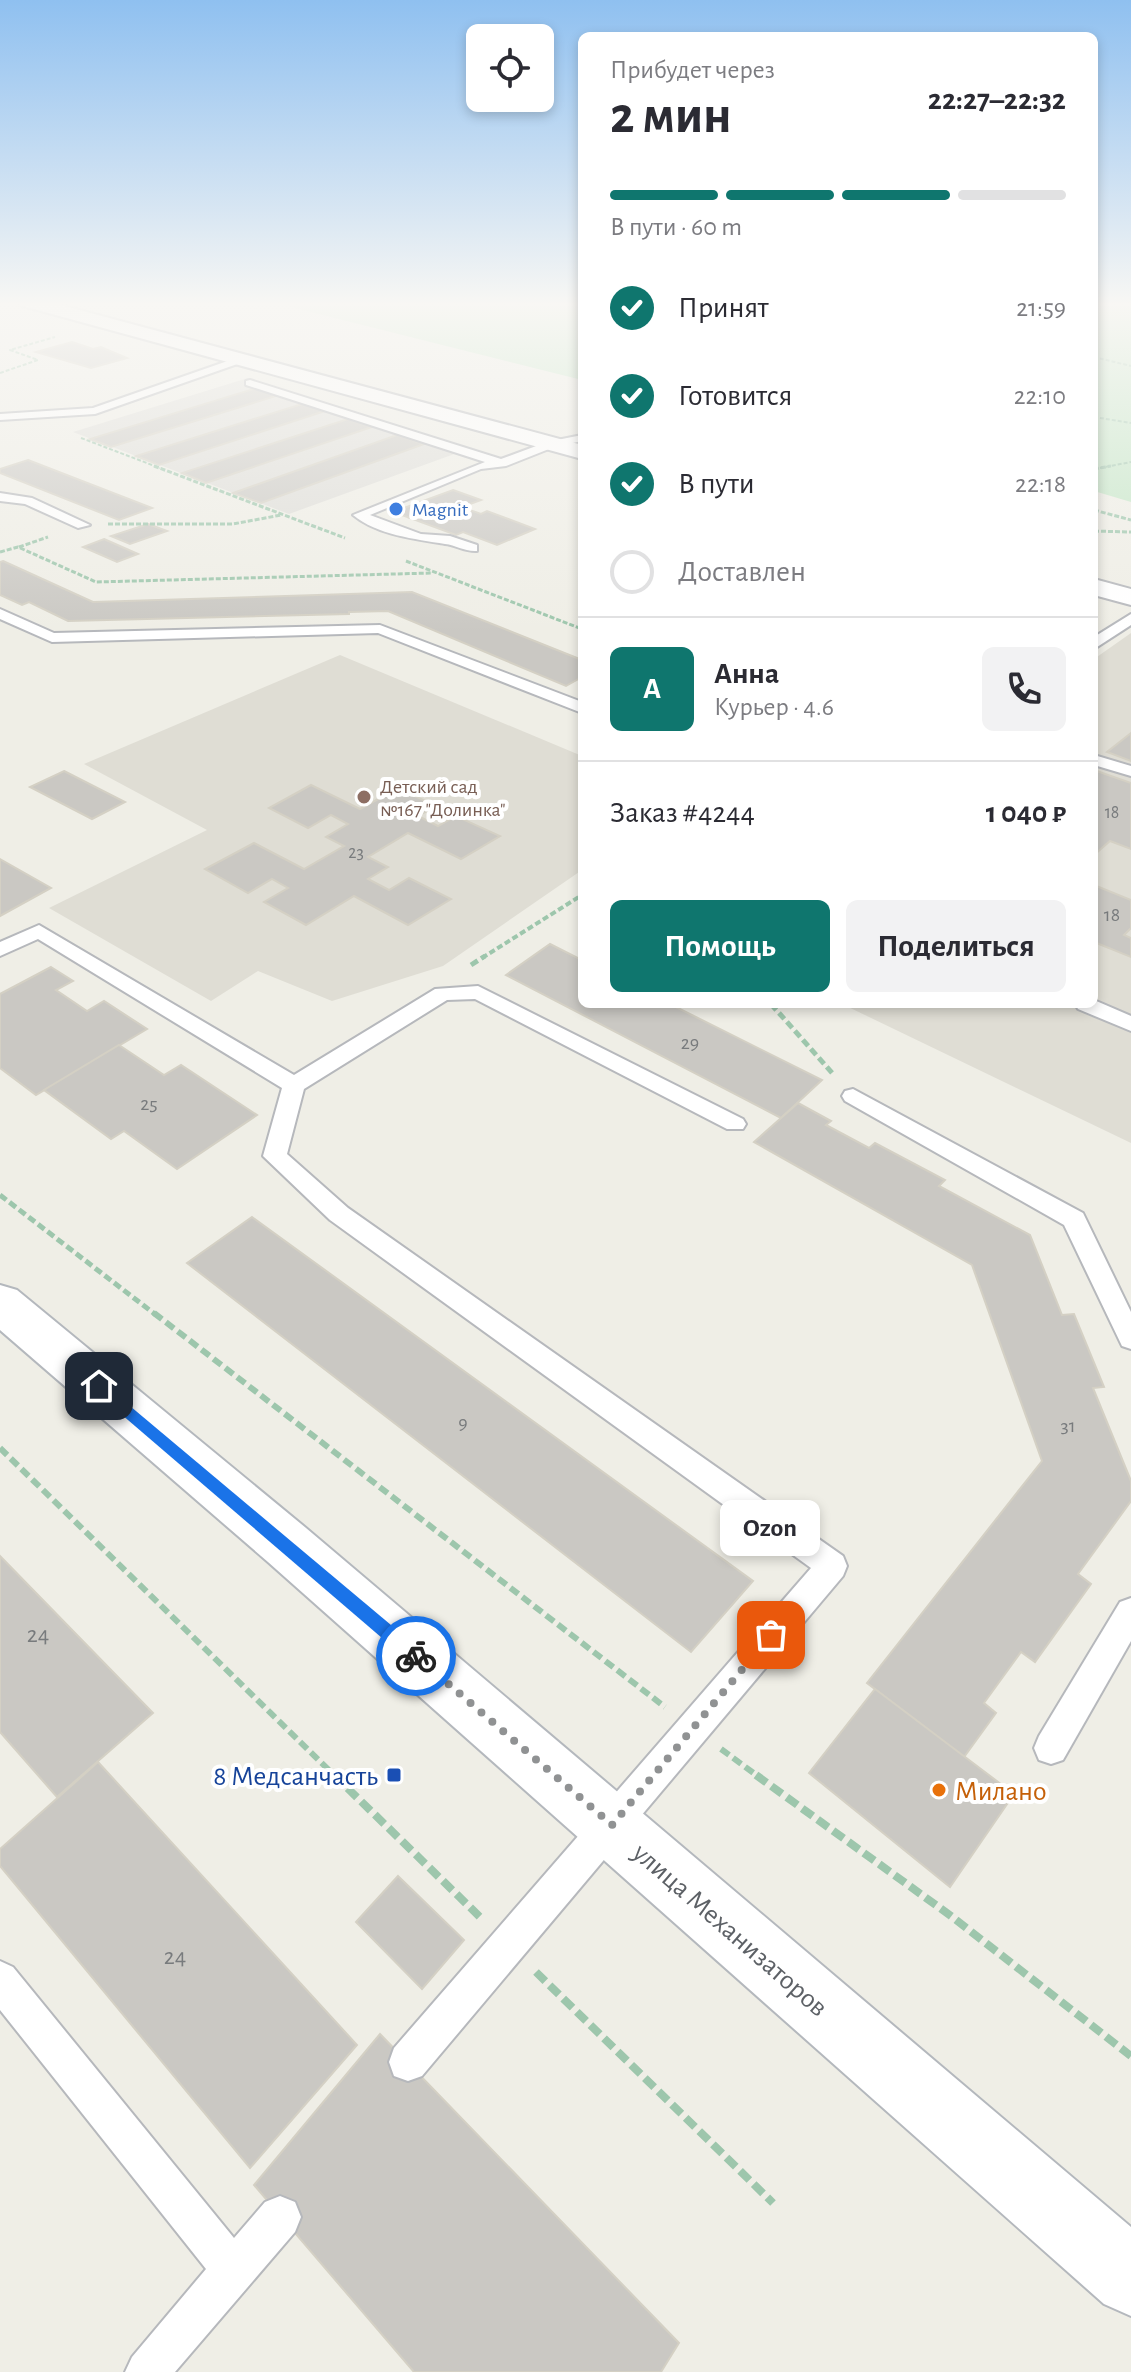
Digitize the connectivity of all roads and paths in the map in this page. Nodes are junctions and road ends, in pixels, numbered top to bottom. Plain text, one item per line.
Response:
1 (21, 412) edge
2 (88, 412) edge
3 (340, 412) edge
4 (431, 412) edge
5 (0, 417) edge
6 (35, 417) junction
7 (1098, 418) edge
8 (1131, 423) edge
9 (81, 438) dead end
10 (578, 439) edge
11 (551, 444) junction
12 (578, 451) edge
13 (1131, 462) edge
14 (502, 463) junction
15 (1098, 468) edge
16 (523, 470) dead end
17 (0, 497) edge
18 (1098, 511) edge
19 (282, 514) junction
20 (1131, 520) edge
21 (83, 525) joint
22 (1098, 531) edge
23 (1131, 532) edge
24 (348, 539) dead end
25 (472, 548) dead end
26 (0, 552) edge
27 (400, 559) dead end
28 (437, 573) junction
29 (1098, 588) edge
30 (1131, 597) edge
31 (0, 613) edge
32 (1131, 618) edge
33 (578, 627) edge
34 (1098, 641) edge
35 (578, 706) edge
36 (1098, 761) edge
37 (1131, 771) edge
38 (578, 898) edge
39 (0, 950) edge
40 (442, 994) junction
41 (775, 1008) edge
42 (1094, 1008) edge
43 (1131, 1024) edge
44 (294, 1085) junction
45 (853, 1096) joint
46 (735, 1124) dead end
47 (0, 1195) edge
48 (2, 1307) edge
49 (1131, 1339) edge
50 (0, 1448) edge
51 (1131, 1612) edge
52 (691, 1728) junction
53 (1051, 1748) dead end
54 (612, 1825) junction
55 (507, 1943) junction
56 (0, 1980) edge
57 (1131, 2056) edge
58 (408, 2062) dead end
59 (773, 2203) dead end
60 (280, 2217) dead end
61 (233, 2270) junction
62 (1131, 2277) edge
63 (147, 2372) edge

1 - 6 lane
2 - 6 lane
3 - 14 lane
4 - 11 street
5 - 6 lane
7 - 8 path
9 - 19 path
10 - 11 lane
11 - 12 street
11 - 14 lane
13 - 15 path
14 - 16 lane
14 - 25 lane
17 - 21 lane
18 - 20 path
19 - 21 path
19 - 24 path
22 - 23 path
26 - 28 path
27 - 28 path
28 - 33 path
29 - 30 street
31 - 35 lane
32 - 34 lane
36 - 37 lane
38 - 40 path
39 - 44 lane
40 - 44 lane
40 - 46 lane
41 - 45 path
42 - 43 lane
44 - 52 lane
45 - 49 lane
47 - 52 path
48 - 54 street, улица Механизаторов
50 - 55 path
51 - 53 lane
52 - 54 lane
52 - 57 path
54 - 55 lane
54 - 62 street, улица Механизаторов
55 - 58 lane
55 - 59 path
56 - 61 lane
60 - 61 lane
61 - 63 lane

